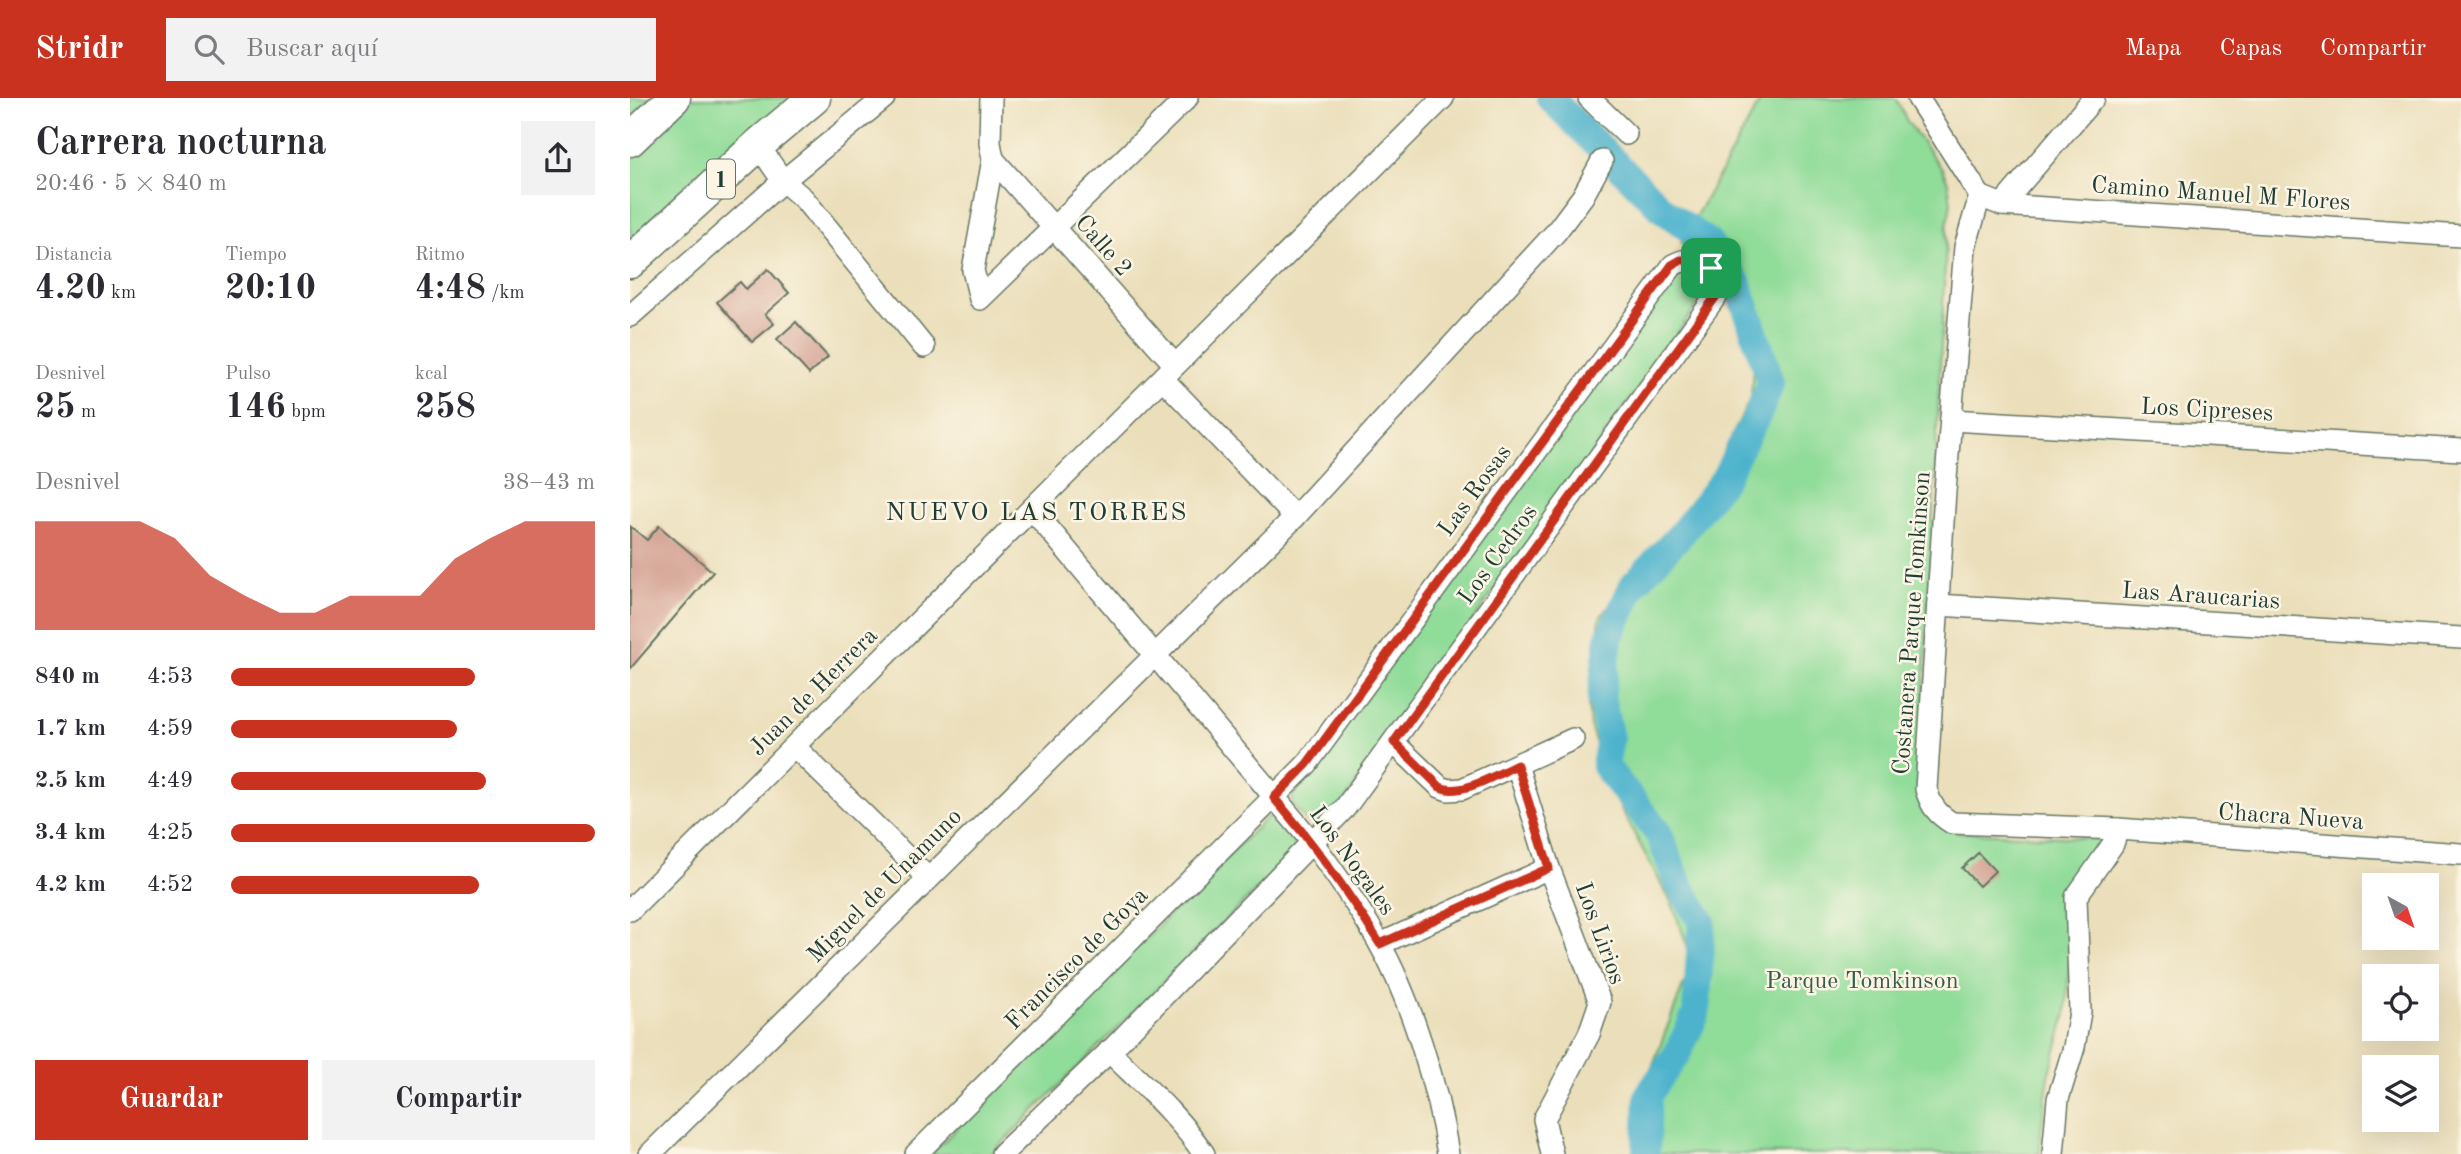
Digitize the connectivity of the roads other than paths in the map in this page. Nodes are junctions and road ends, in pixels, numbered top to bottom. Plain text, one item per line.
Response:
1 (674, 98) edge
2 (814, 98) edge
3 (884, 98) edge
4 (991, 98) edge
5 (1187, 98) edge
6 (1443, 98) edge
7 (1589, 98) edge
8 (1918, 98) edge
9 (2094, 98) edge
10 (1626, 134) dead end
11 (630, 140) edge
12 (758, 145) junction
13 (993, 159) junction
14 (1602, 161) dead end
15 (783, 181) junction
16 (1980, 196) junction
17 (2002, 205) junction
18 (1054, 228) junction
19 (2461, 236) edge
20 (630, 262) edge
21 (1719, 292) joint
22 (630, 316) edge
23 (924, 347) dead end
24 (1169, 372) junction
25 (1951, 420) junction
26 (2461, 450) edge
27 (1032, 509) junction
28 (1295, 517) junction
29 (1938, 605) junction
30 (2461, 638) edge
31 (1155, 654) junction
32 (1573, 739) dead end
33 (1394, 742) junction
34 (794, 747) junction
35 (1517, 765) junction
36 (1274, 798) junction
37 (2118, 829) junction
38 (1313, 843) junction
39 (2461, 854) edge
40 (1549, 868) junction
41 (928, 878) junction
42 (630, 910) edge
43 (1380, 944) junction
44 (1109, 1051) junction
45 (650, 1154) edge
46 (916, 1154) edge
47 (1002, 1154) edge
48 (1204, 1154) edge
49 (1448, 1154) edge
50 (1552, 1154) edge
51 (2053, 1154) edge

1 - 11 highway
2 - 12 highway, 1
3 - 15 street
4 - 13 street
5 - 18 street
6 - 24 street, Juan de Herrera
7 - 10 street
8 - 16 street
9 - 17 street
12 - 15 street
12 - 20 highway, 1
13 - 18 street, Calle 2
13 - 18 street
14 - 28 street, Miguel de Unamuno
15 - 22 street
15 - 23 street
16 - 17 street, Camino Manuel M Flores
16 - 25 street, Costanera Parque Tomkinson
17 - 19 street, Camino Manuel M Flores
18 - 24 street, Calle 2
21 - 33 street, Los Cedros
21 - 36 street, Las Rosas
24 - 27 street, Juan de Herrera
24 - 28 street, Calle 2
25 - 26 street, Los Cipreses
25 - 29 street, Costanera Parque Tomkinson
27 - 31 street, Los Nogales
27 - 34 street, Juan de Herrera
28 - 31 street, Miguel de Unamuno
29 - 30 street, Las Araucarias
29 - 37 street, Costanera Parque Tomkinson
31 - 36 street, Los Nogales
31 - 41 street, Miguel de Unamuno
32 - 35 street
33 - 35 street
33 - 38 street, Los Cedros
34 - 41 street
34 - 42 street, Juan de Herrera
35 - 40 street, Los Lirios
36 - 38 street, Los Nogales
36 - 46 street, Francisco de Goya
37 - 39 street, Chacra Nueva
37 - 51 street
38 - 43 street, Los Nogales
38 - 44 street
40 - 43 street
40 - 50 street, Los Lirios
41 - 45 street, Miguel de Unamuno
43 - 49 street, Los Nogales
44 - 47 street
44 - 48 street

